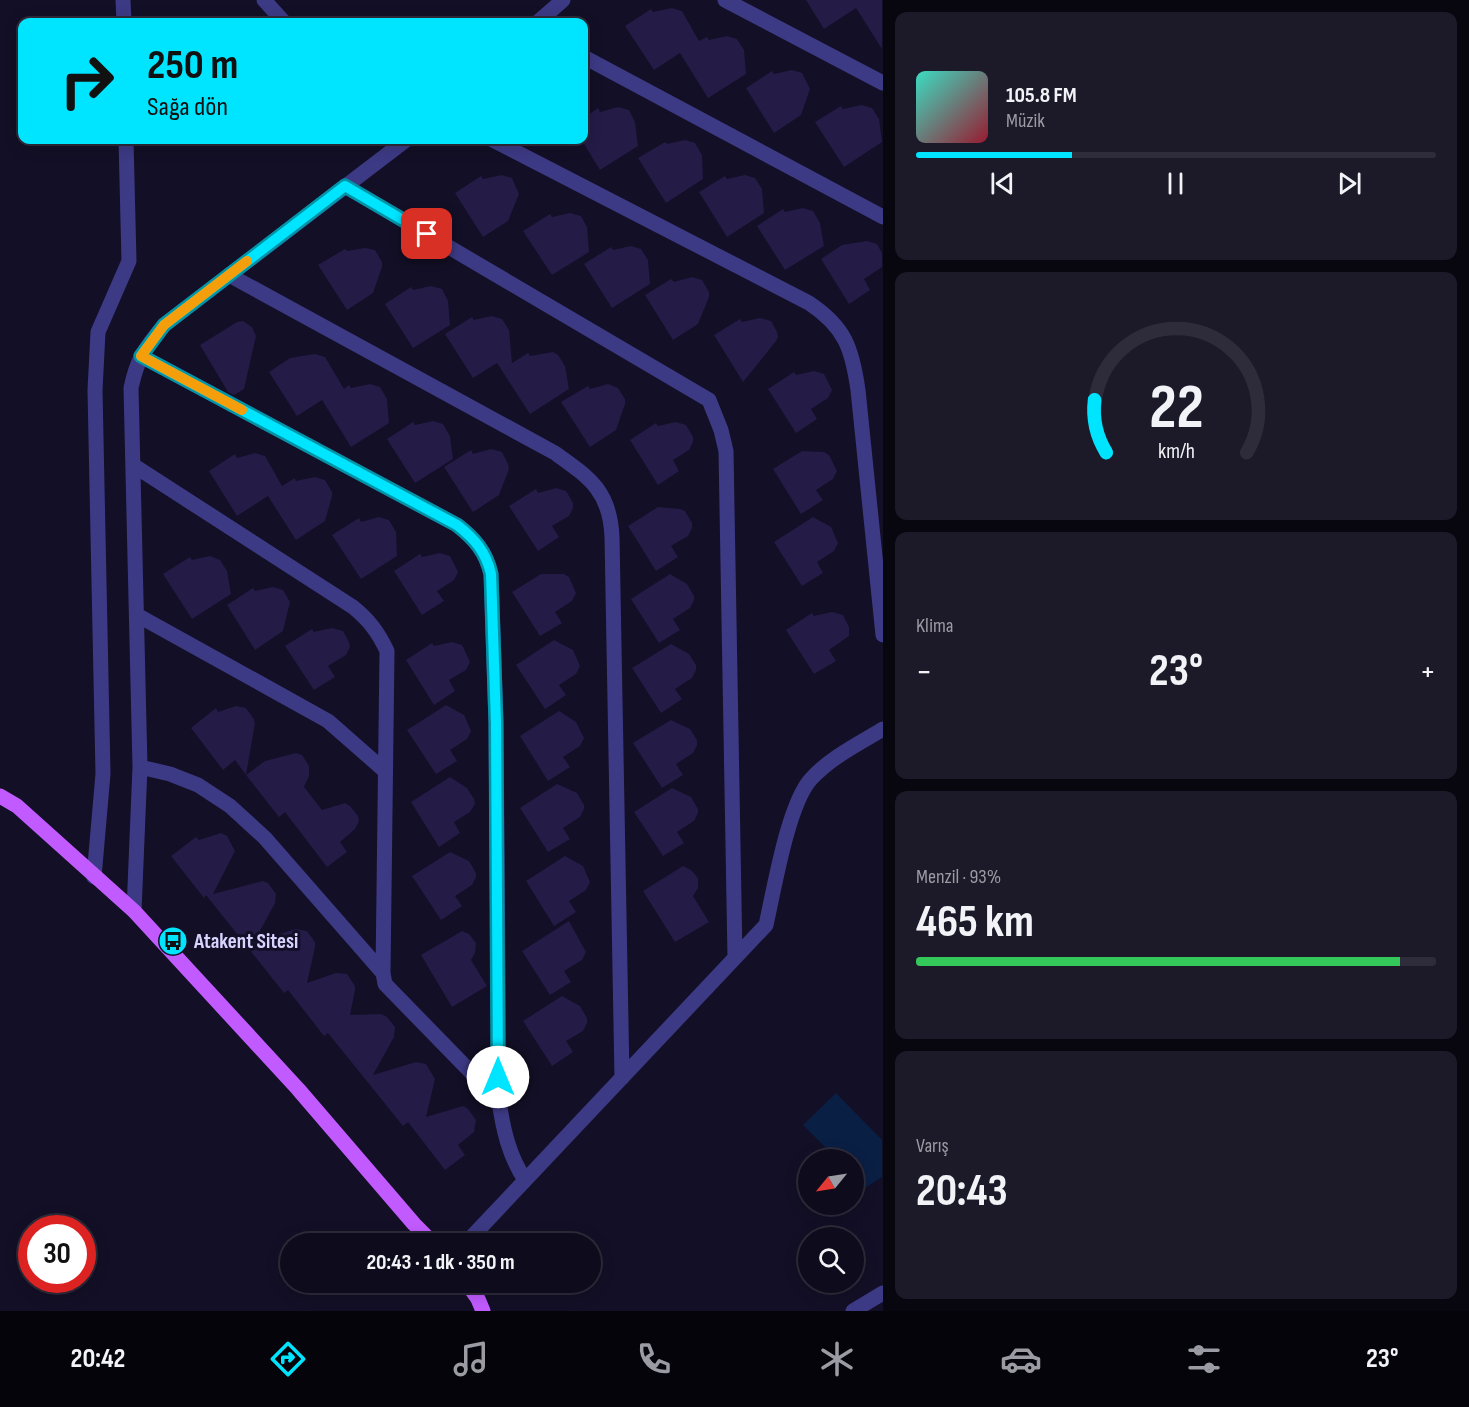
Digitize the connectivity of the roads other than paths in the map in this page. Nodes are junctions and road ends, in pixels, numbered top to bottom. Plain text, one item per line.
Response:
1 (123, 0) edge
2 (264, 0) edge
3 (563, 0) edge
4 (725, 0) edge
5 (124, 18) edge
6 (280, 18) edge
7 (543, 18) edge
8 (588, 59) edge
9 (882, 82) edge
10 (126, 144) edge
11 (401, 144) edge
12 (501, 144) edge
13 (345, 186) junction
14 (882, 217) edge
15 (229, 275) junction
16 (141, 356) junction
17 (133, 465) junction
18 (137, 615) junction
19 (882, 635) edge
20 (882, 729) edge
21 (140, 767) junction
22 (386, 771) junction
23 (0, 796) edge
24 (94, 877) junction
25 (134, 911) junction
26 (735, 957) junction
27 (383, 973) junction
28 (621, 1078) junction
29 (498, 1101) junction
30 (525, 1180) junction
31 (423, 1233) edge
32 (475, 1233) edge
33 (474, 1293) edge
34 (882, 1293) edge
35 (483, 1311) edge
36 (853, 1311) edge

1 - 5 street
2 - 6 street
3 - 7 street
4 - 9 street
8 - 14 street
10 - 24 street
11 - 13 street
12 - 19 street
13 - 15 street
13 - 26 street
15 - 16 street
15 - 28 street
16 - 17 street
16 - 29 street
17 - 18 street
17 - 22 street
18 - 21 street
18 - 22 street
20 - 26 street
21 - 25 street
21 - 27 street
22 - 27 street
23 - 24 main road
24 - 25 main road
25 - 31 main road
26 - 28 street
27 - 29 street
28 - 30 street
29 - 30 street
30 - 32 street
33 - 35 main road
34 - 36 street

